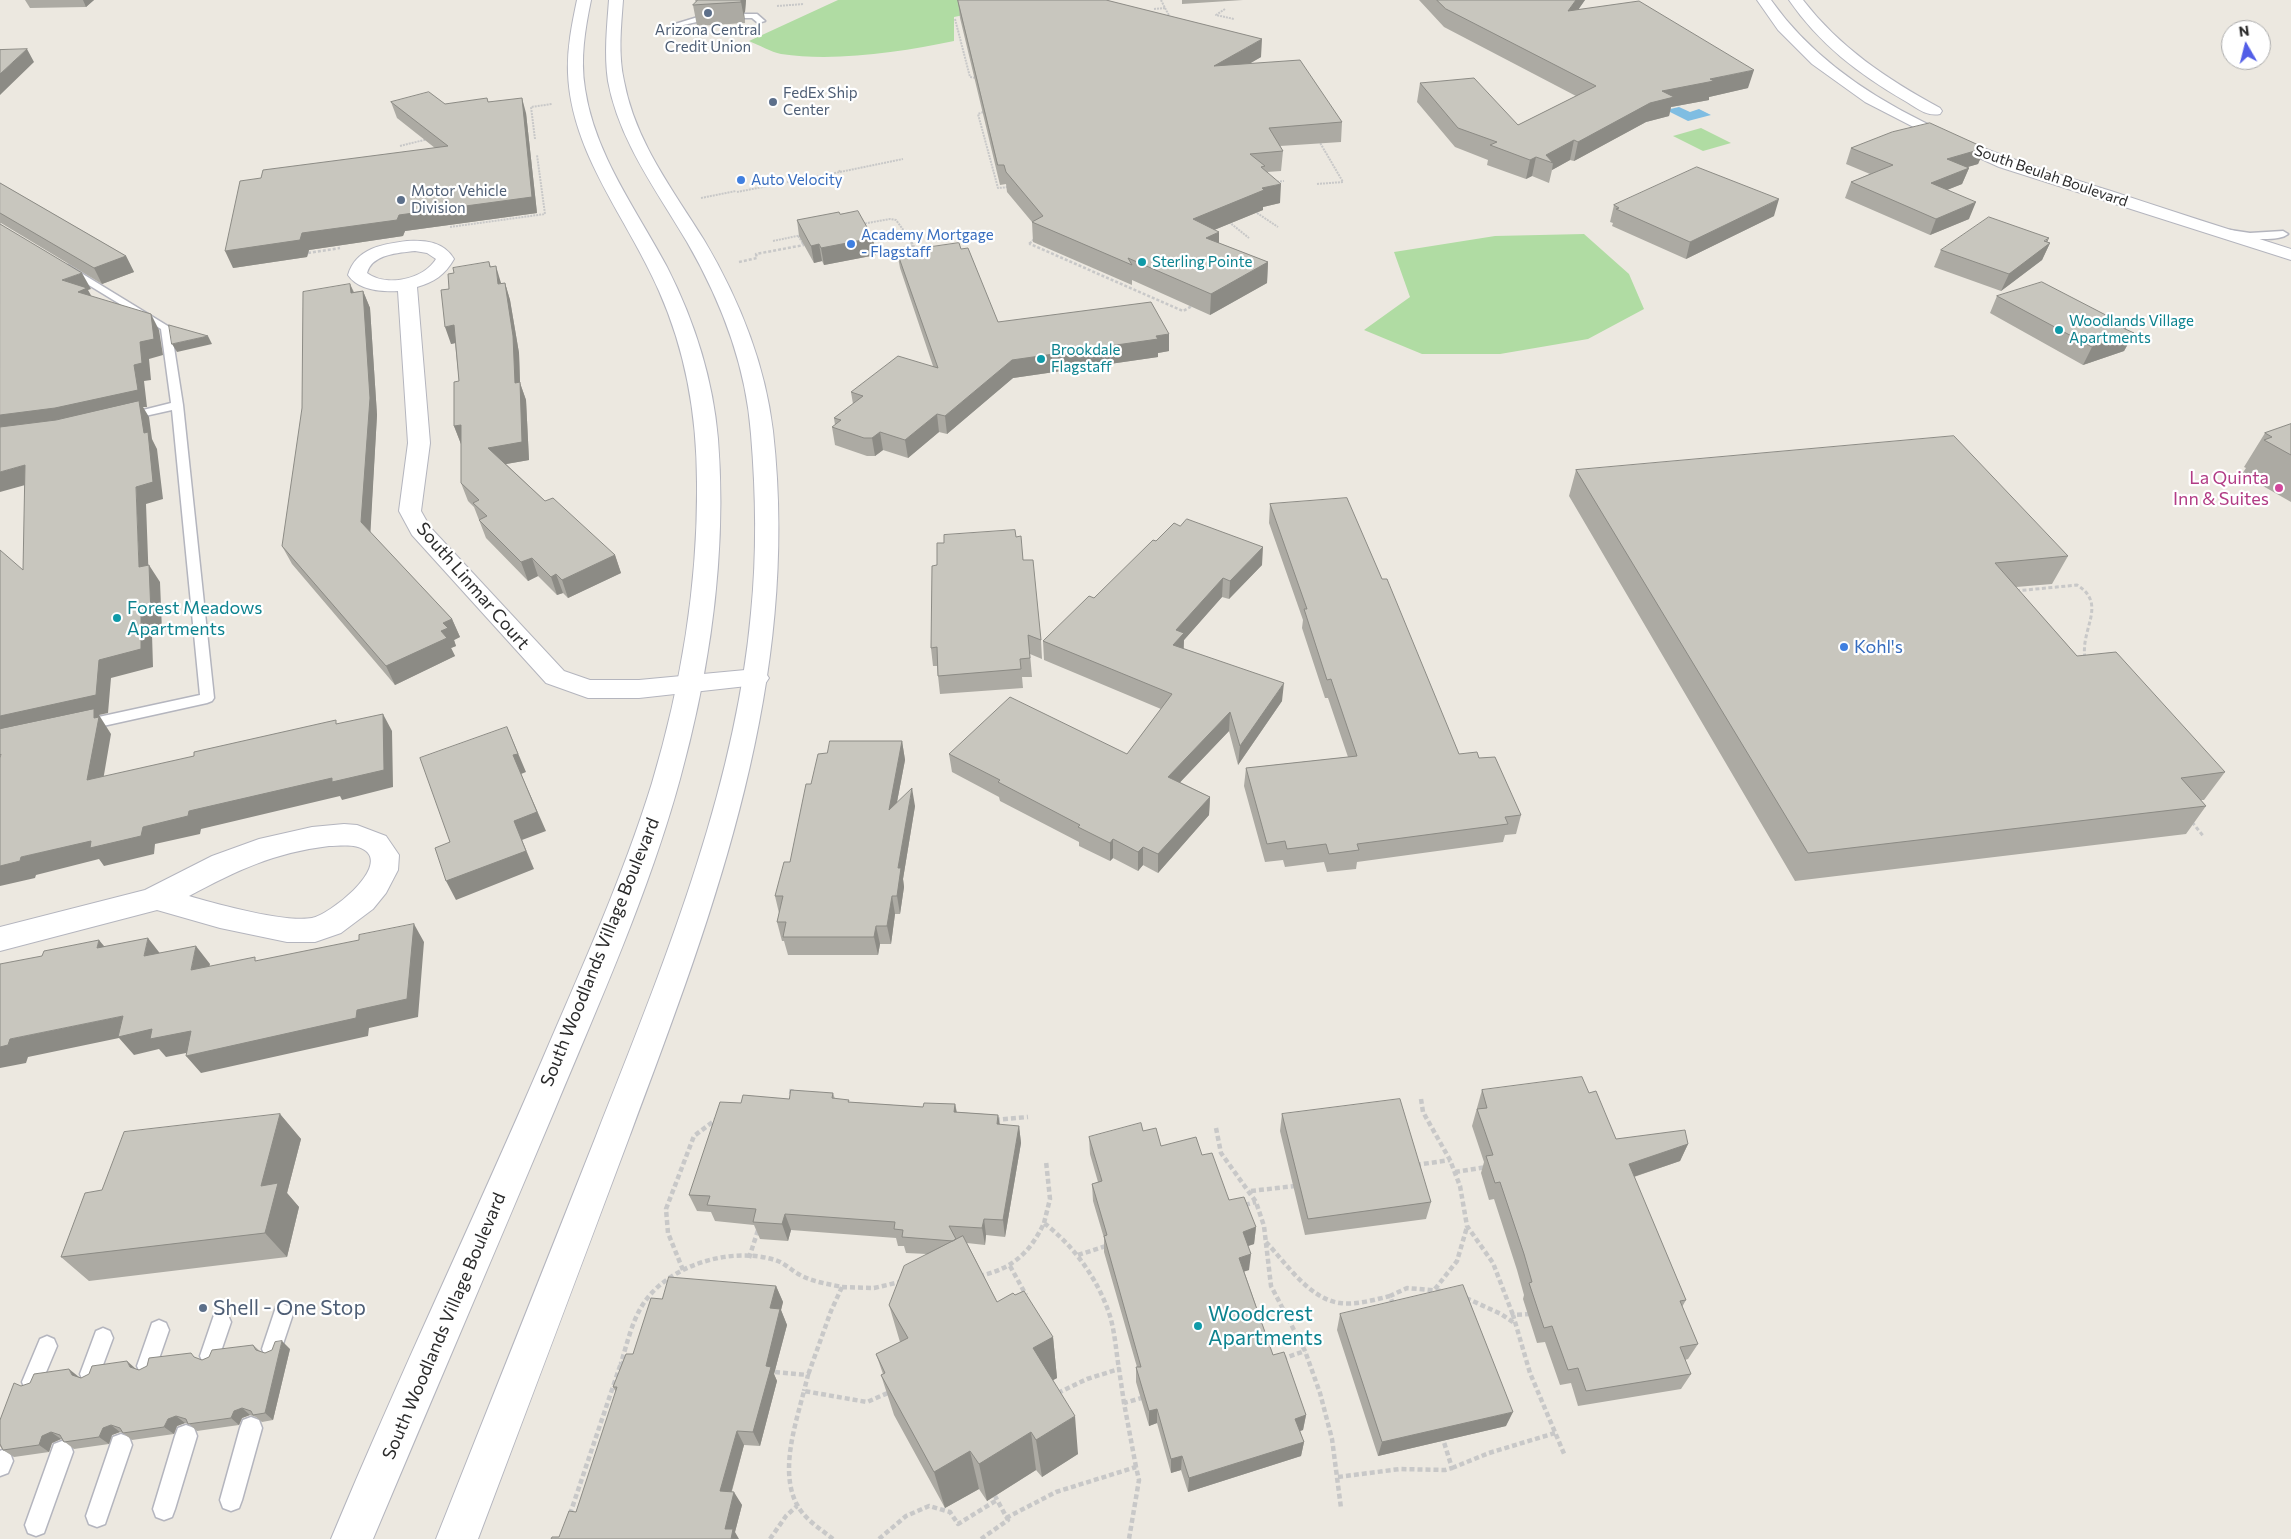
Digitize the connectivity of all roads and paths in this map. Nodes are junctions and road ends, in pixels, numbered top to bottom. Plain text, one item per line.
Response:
1 (584, 0) edge
2 (616, 0) edge
3 (1161, 0) edge
4 (1764, 0) edge
5 (1796, 0) edge
6 (804, 4) dead end
7 (774, 6) dead end
8 (1165, 8) junction
9 (1154, 9) dead end
10 (1225, 9) dead end
11 (955, 19) dead end
12 (1234, 19) dead end
13 (1172, 22) edge
14 (984, 78) edge
15 (553, 104) dead end
16 (988, 111) edge
17 (1949, 119) dead end
18 (1314, 135) edge
19 (433, 137) edge
20 (535, 139) dead end
21 (400, 146) dead end
22 (537, 155) dead end
23 (903, 159) dead end
24 (1284, 181) dead end
25 (1266, 182) edge
26 (540, 183) junction
27 (534, 184) dead end
28 (1316, 184) dead end
29 (1014, 187) edge
30 (700, 198) dead end
31 (1257, 213) edge
32 (1227, 222) edge
33 (2224, 224) junction
34 (857, 225) edge
35 (450, 228) edge
36 (1278, 228) dead end
37 (1038, 232) edge
38 (907, 235) junction
39 (2287, 235) edge
40 (798, 236) junction
41 (803, 236) edge
42 (1249, 238) dead end
43 (884, 239) dead end
44 (773, 241) dead end
45 (870, 254) edge
46 (2291, 256) edge
47 (739, 262) dead end
48 (58, 263) edge
49 (407, 284) dead end
50 (1197, 303) edge
51 (177, 405) junction
52 (113, 420) edge
53 (2008, 592) edge
54 (2086, 664) edge
55 (756, 678) junction
56 (690, 684) junction
57 (74, 728) edge
58 (2188, 817) edge
59 (2204, 838) dead end
60 (157, 898) junction
61 (0, 939) edge
62 (792, 1087) dead end
63 (1421, 1098) dead end
64 (789, 1102) edge
65 (724, 1115) edge
66 (1028, 1117) dead end
67 (990, 1120) edge
68 (1216, 1128) dead end
69 (1450, 1160) junction
70 (1046, 1161) dead end
71 (1408, 1166) edge
72 (1486, 1167) edge
73 (1454, 1172) junction
74 (1296, 1186) edge
75 (1251, 1191) dead end
76 (1256, 1202) junction
77 (1241, 1206) edge
78 (1044, 1223) junction
79 (759, 1225) edge
80 (1467, 1226) junction
81 (1266, 1242) junction
82 (1106, 1246) edge
83 (1078, 1255) junction
84 (749, 1258) junction
85 (1010, 1266) junction
86 (683, 1270) junction
87 (972, 1277) edge
88 (906, 1281) edge
89 (842, 1287) junction
90 (1434, 1290) junction
91 (1451, 1293) edge
92 (1459, 1294) edge
93 (1390, 1296) junction
94 (1028, 1298) edge
95 (1395, 1311) edge
96 (1539, 1313) edge
97 (283, 1314) dead end
98 (1514, 1315) junction
99 (221, 1322) dead end
100 (1516, 1324) junction
101 (159, 1330) dead end
102 (103, 1338) dead end
103 (47, 1346) dead end
104 (272, 1349) edge
105 (1305, 1352) junction
106 (210, 1356) edge
107 (1273, 1362) edge
108 (621, 1363) junction
109 (628, 1363) edge
110 (147, 1366) edge
111 (1118, 1369) junction
112 (775, 1372) dead end
113 (90, 1374) edge
114 (808, 1375) junction
115 (32, 1382) edge
116 (891, 1390) edge
117 (804, 1391) junction
118 (1153, 1395) edge
119 (1054, 1396) edge
120 (1124, 1403) junction
121 (251, 1428) dead end
122 (1555, 1433) junction
123 (186, 1436) dead end
124 (1443, 1439) edge
125 (121, 1445) dead end
126 (62, 1452) edge
127 (1565, 1456) dead end
128 (1136, 1468) junction
129 (1452, 1468) junction
130 (1338, 1477) junction
131 (230, 1500) dead end
132 (798, 1506) junction
133 (1341, 1508) dead end
134 (164, 1509) dead end
135 (97, 1516) dead end
136 (1006, 1518) junction
137 (568, 1520) edge
138 (36, 1525) dead end
139 (352, 1539) edge
140 (457, 1539) edge
141 (770, 1539) edge
142 (833, 1539) edge
143 (879, 1539) edge
144 (980, 1539) edge
145 (1129, 1539) edge

1 - 56 street, South Woodlands Village Boulevard
2 - 55 street
3 - 8 path
4 - 33 street, South Beulah Boulevard
5 - 17 street
6 - 7 path
8 - 9 path
8 - 13 path
10 - 12 path
11 - 14 path
15 - 20 path
16 - 29 path
18 - 28 path
19 - 21 path
22 - 26 path
23 - 30 path
24 - 25 path
26 - 27 path
26 - 35 path
31 - 36 path
32 - 42 path
33 - 39 street, South Beulah Boulevard
33 - 46 street, South Beulah Boulevard
34 - 38 path
37 - 50 path
38 - 43 path
38 - 45 path
40 - 41 path
40 - 44 path
40 - 47 path
48 - 51 lane
49 - 56 street, South Linmar Court
51 - 52 lane
51 - 57 lane
53 - 54 path
55 - 56 street, South Linmar Court
55 - 140 street
56 - 139 street, South Woodlands Village Boulevard
58 - 59 path
60 - 60 street
60 - 61 street
62 - 64 path
63 - 69 path
65 - 86 path
66 - 67 path
68 - 76 path
69 - 71 path
69 - 73 path
70 - 78 path
72 - 73 path
73 - 80 path
74 - 75 path
76 - 77 path
76 - 81 path
78 - 83 path
78 - 85 path
79 - 84 path
80 - 90 path
80 - 98 path
81 - 93 path
81 - 105 path
82 - 83 path
83 - 111 path
84 - 86 path
84 - 89 path
85 - 87 path
85 - 94 path
86 - 108 path
88 - 89 path
89 - 114 path
90 - 91 path
90 - 93 path
92 - 100 path
93 - 95 path
96 - 98 path
97 - 104 lane
98 - 100 path
99 - 106 lane
100 - 122 path
101 - 110 lane
102 - 113 lane
103 - 115 lane
105 - 107 path
105 - 130 path
108 - 109 path
108 - 137 path
111 - 119 path
111 - 120 path
112 - 114 path
114 - 117 path
116 - 117 path
117 - 132 path
118 - 120 path
120 - 128 path
121 - 131 lane
122 - 127 path
122 - 129 path
123 - 134 lane
124 - 129 path
125 - 135 lane
126 - 138 lane
128 - 136 path
128 - 145 path
129 - 130 path
130 - 133 path
132 - 141 path
132 - 142 path
136 - 143 path
136 - 144 path

